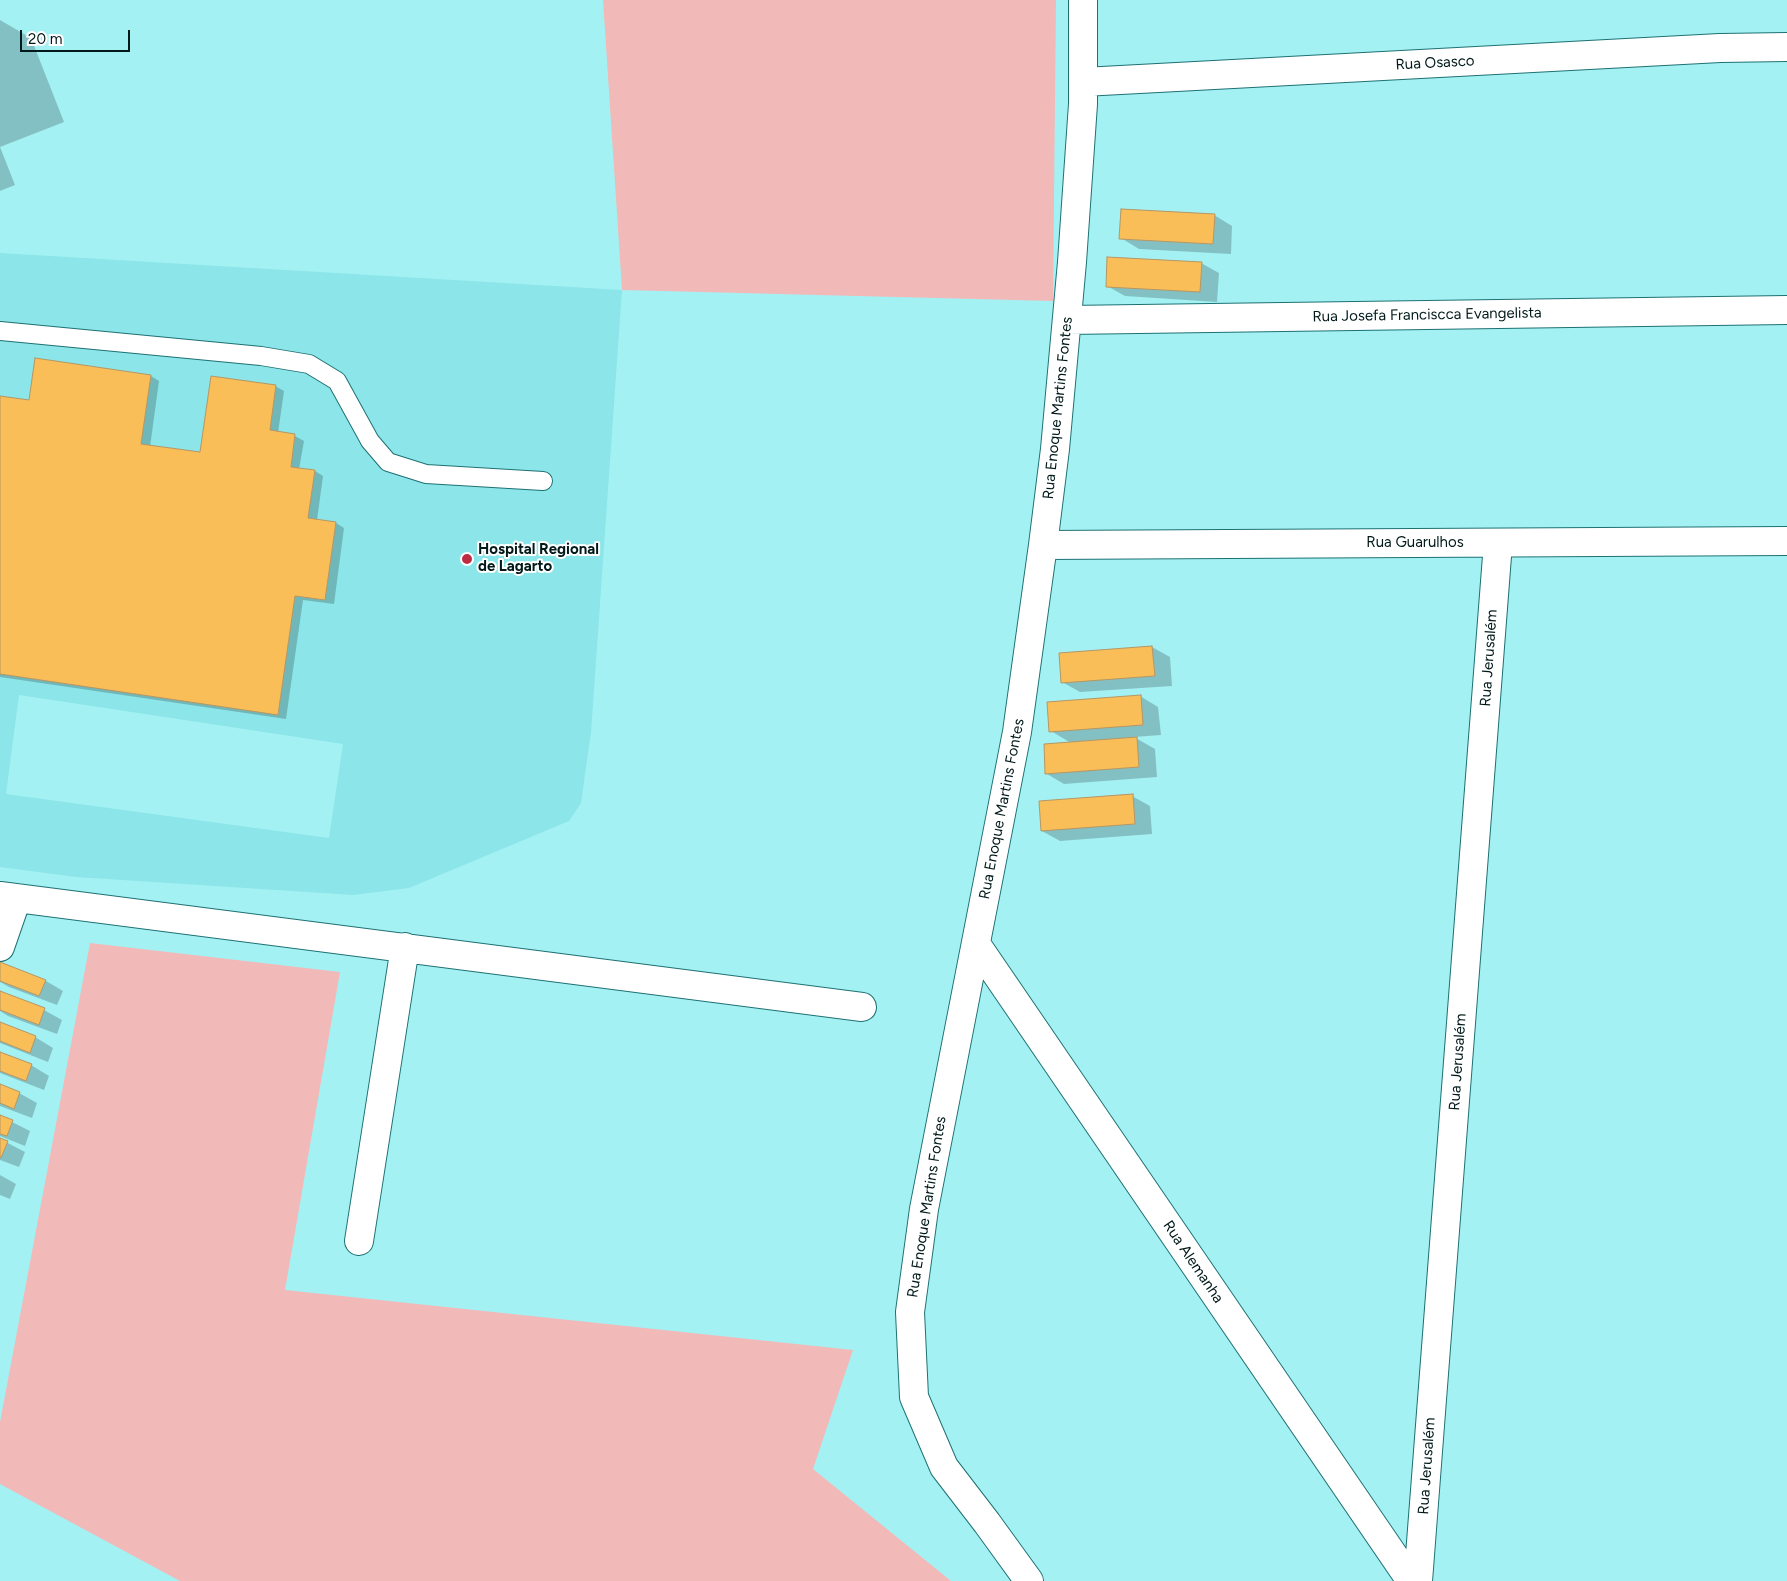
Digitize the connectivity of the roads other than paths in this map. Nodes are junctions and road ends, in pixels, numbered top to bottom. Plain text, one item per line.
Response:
1 (1083, 0) edge
2 (1787, 48) edge
3 (1083, 82) junction
4 (1787, 310) edge
5 (1067, 320) junction
6 (0, 331) edge
7 (543, 481) dead end
8 (1787, 541) edge
9 (1498, 543) junction
10 (1043, 545) junction
11 (9, 897) edge
12 (976, 944) junction
13 (0, 947) edge
14 (405, 947) junction
15 (862, 1007) dead end
16 (359, 1241) dead end
17 (1028, 1581) edge
18 (1411, 1581) edge
19 (1418, 1581) edge

1 - 3 street, Rua Enoque Martins Fontes
2 - 3 street, Rua Osasco
3 - 5 street, Rua Enoque Martins Fontes
4 - 5 street, Rua Josefa Franciscca Evangelista
5 - 10 street, Rua Enoque Martins Fontes
6 - 7 lane
8 - 9 street, Rua Guarulhos
9 - 10 street, Rua Guarulhos
9 - 19 street, Rua Jerusalém
10 - 12 street, Rua Enoque Martins Fontes
11 - 13 street
11 - 14 street
12 - 17 street, Rua Enoque Martins Fontes
12 - 18 street, Rua Alemanha
14 - 15 street
14 - 16 street

